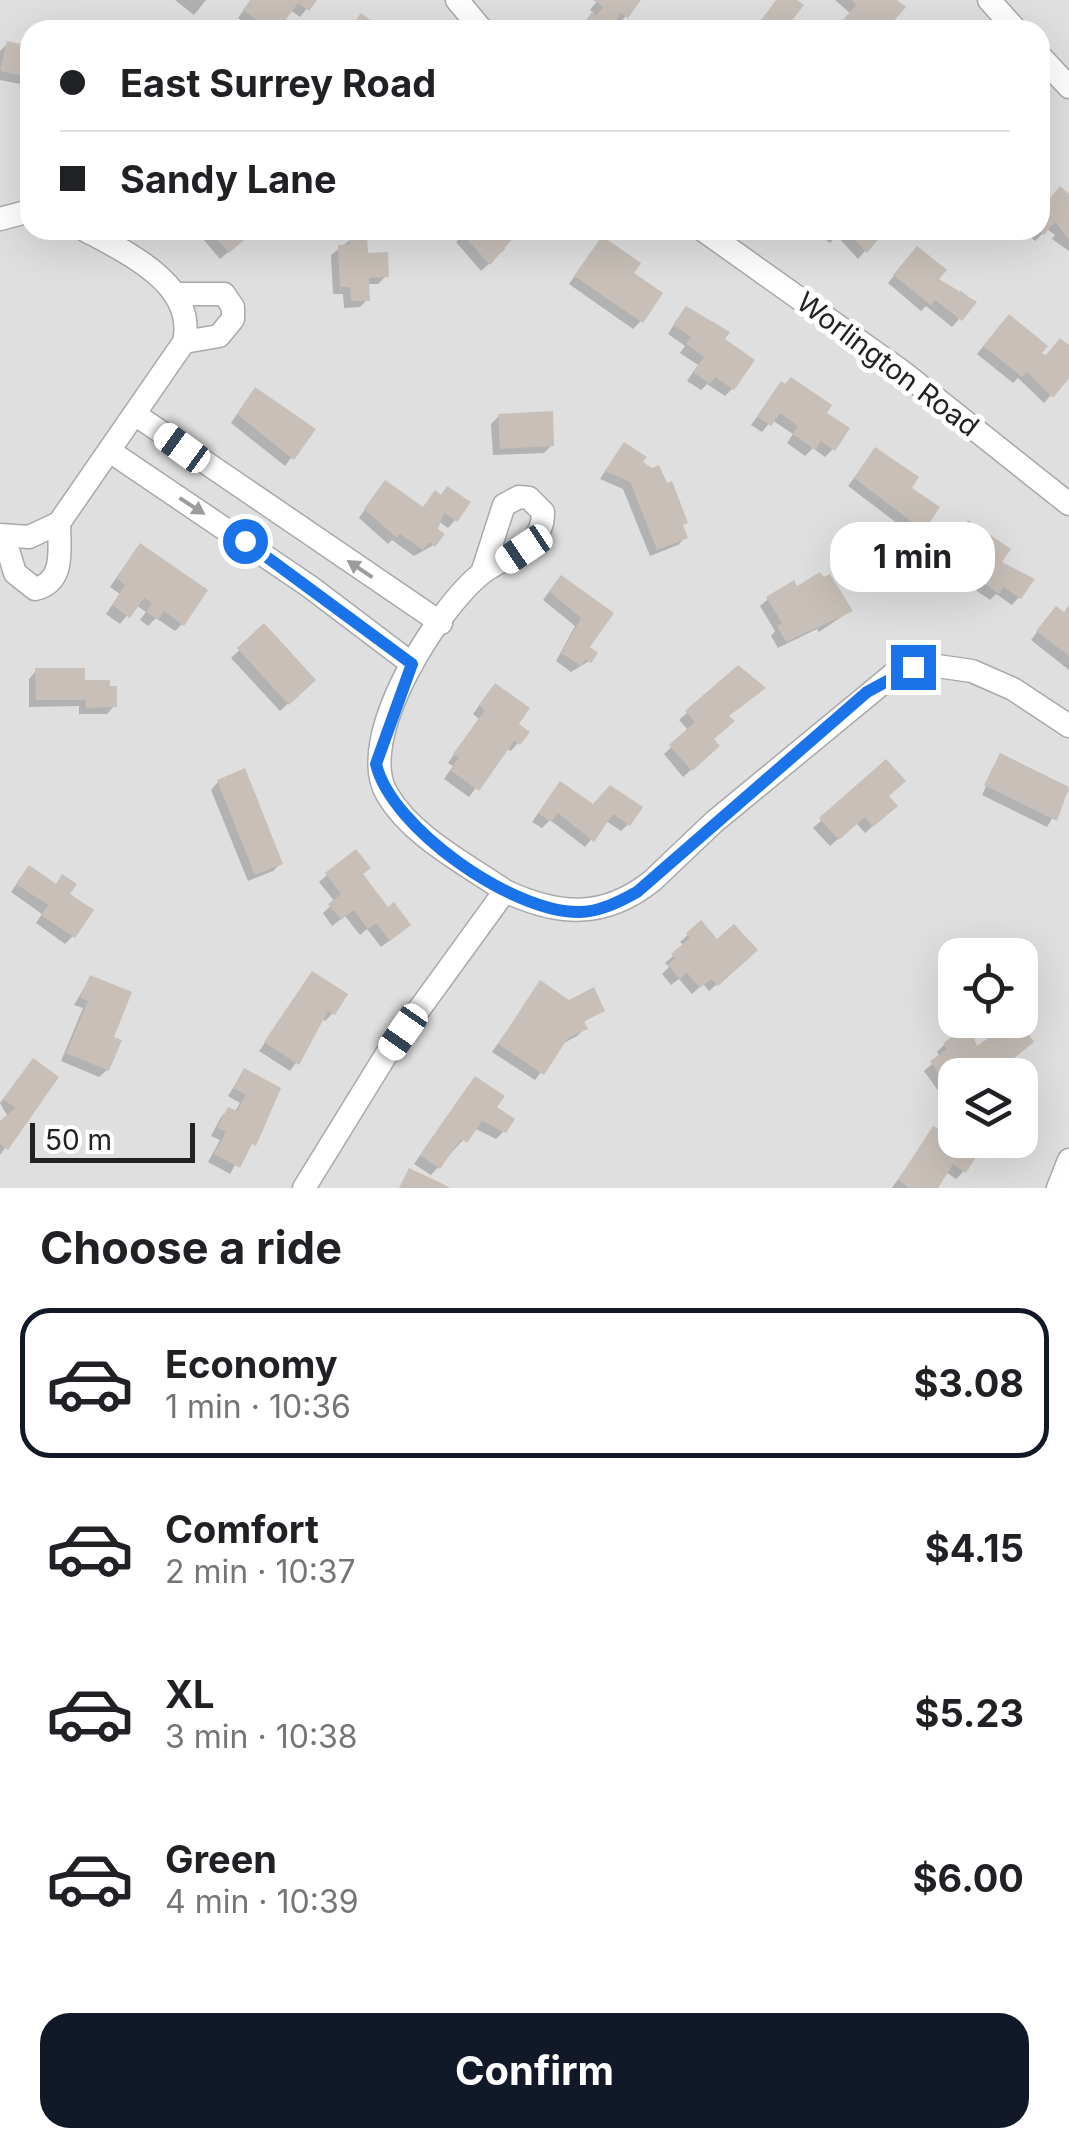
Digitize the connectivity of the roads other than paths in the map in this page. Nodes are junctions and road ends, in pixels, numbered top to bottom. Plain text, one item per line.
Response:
1 (457, 0) edge
2 (989, 0) edge
3 (474, 20) edge
4 (1007, 20) edge
5 (1050, 66) edge
6 (1069, 86) edge
7 (99, 240) edge
8 (717, 240) edge
9 (179, 294) junction
10 (184, 342) junction
11 (124, 434) junction
12 (1069, 504) edge
13 (59, 523) junction
14 (2, 536) edge
15 (482, 573) dead end
16 (441, 623) junction
17 (412, 664) junction
18 (1069, 726) edge
19 (505, 891) junction
20 (1069, 1160) edge
21 (304, 1188) edge
22 (1058, 1188) edge

1 - 3 street
2 - 4 street
5 - 6 street
7 - 9 street
8 - 12 street, Worlington Road
9 - 10 street
9 - 10 street
10 - 11 street
11 - 13 street
16 -> 11 street
11 -> 17 street
13 - 14 street
13 - 14 street
15 - 16 street
16 - 17 street
17 - 19 street
18 - 19 street
19 - 21 street
20 - 22 street

